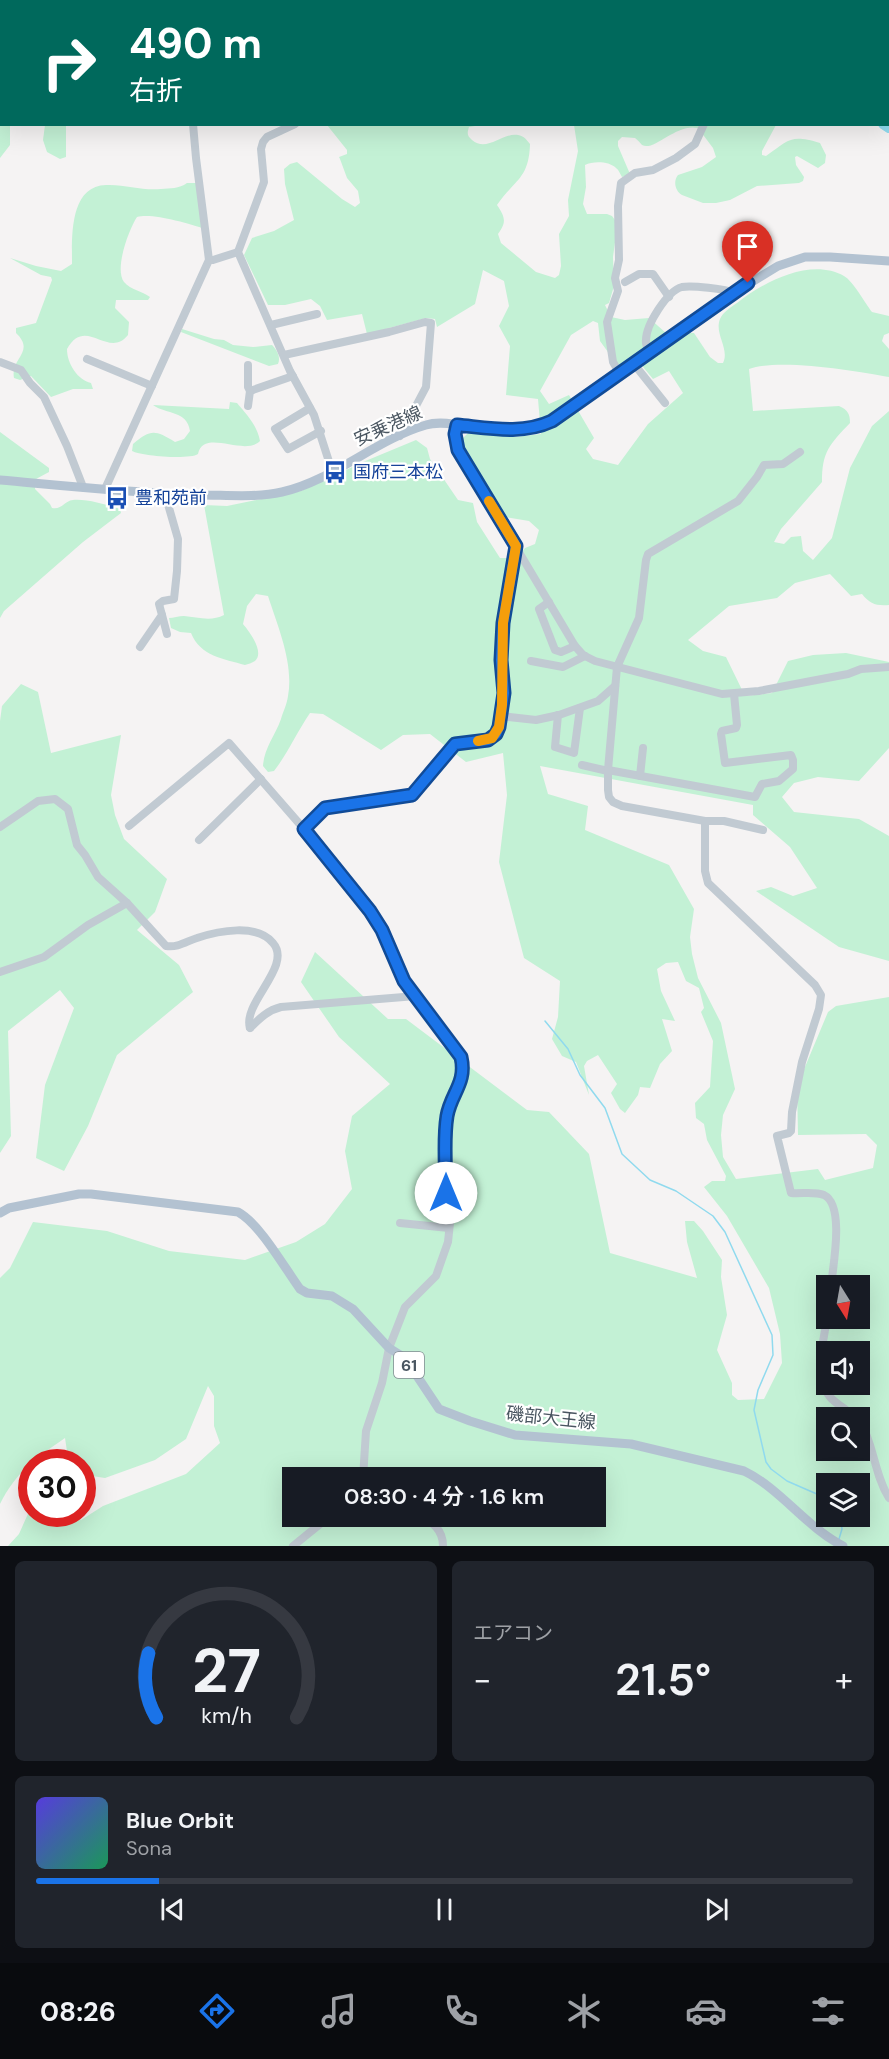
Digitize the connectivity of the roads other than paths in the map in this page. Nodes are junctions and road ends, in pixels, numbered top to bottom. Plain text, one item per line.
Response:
1 (193, 126) edge
2 (291, 126) edge
3 (703, 126) edge
4 (238, 252) junction
5 (209, 260) junction
6 (889, 261) edge
7 (625, 282) dead end
8 (734, 293) junction
9 (669, 297) junction
10 (317, 314) dead end
11 (271, 325) junction
12 (649, 353) junction
13 (284, 355) junction
14 (87, 359) dead end
15 (0, 362) edge
16 (633, 364) junction
17 (248, 365) dead end
18 (620, 374) junction
19 (293, 376) junction
20 (152, 386) junction
21 (250, 391) junction
22 (664, 403) dead end
23 (248, 405) dead end
24 (310, 408) junction
25 (457, 425) junction
26 (321, 431) junction
27 (400, 436) junction
28 (800, 452) dead end
29 (332, 471) junction
30 (0, 480) edge
31 (83, 487) junction
32 (105, 489) junction
33 (165, 494) junction
34 (516, 546) junction
35 (549, 602) junction
36 (162, 615) junction
37 (167, 634) dead end
38 (575, 646) junction
39 (140, 647) dead end
40 (585, 656) junction
41 (531, 661) dead end
42 (617, 667) junction
43 (889, 667) edge
44 (615, 686) junction
45 (734, 694) junction
46 (580, 708) junction
47 (558, 715) junction
48 (500, 716) junction
49 (643, 748) dead end
50 (582, 765) dead end
51 (608, 771) junction
52 (640, 776) junction
53 (261, 779) junction
54 (705, 821) junction
55 (129, 826) dead end
56 (0, 827) edge
57 (304, 829) junction
58 (763, 830) dead end
59 (199, 840) dead end
60 (127, 903) junction
61 (0, 972) edge
62 (416, 996) junction
63 (0, 1213) edge
64 (400, 1223) dead end
65 (449, 1228) junction
66 (832, 1275) edge
67 (826, 1329) edge
68 (389, 1348) junction
69 (842, 1407) edge
70 (870, 1450) edge
71 (364, 1467) edge
72 (889, 1498) edge
73 (316, 1527) edge
74 (436, 1527) edge
75 (839, 1544) edge
76 (293, 1546) edge
77 (443, 1546) edge

1 - 5 street
2 - 4 street
3 - 18 street
4 - 5 street
4 - 11 street
5 - 20 street
6 - 8 main road, 安乗港線
7 - 9 street
8 - 9 street
8 - 12 main road, 安乗港線
9 - 12 street
10 - 11 street
11 - 13 street
12 - 16 main road, 安乗港線
13 - 19 street
13 - 27 street
14 - 20 street
15 - 31 street
16 - 18 main road, 安乗港線
16 - 22 street
17 - 21 street
18 - 25 main road, 安乗港線
19 - 21 street
19 - 24 street
20 - 32 street
21 - 23 street
24 - 26 street
24 - 26 street
25 - 27 main road, 安乗港線
25 - 34 street
26 - 29 street
27 - 29 main road, 安乗港線
28 - 42 street
29 - 33 main road, 安乗港線
30 - 31 main road, 安乗港線
31 - 32 main road, 安乗港線
32 - 33 main road, 安乗港線
33 - 36 street
34 - 35 street
34 - 48 street
35 - 38 street
35 - 38 street
36 - 37 street
36 - 39 street
38 - 40 street
40 - 41 street
40 - 42 street
42 - 44 street
42 - 45 street
43 - 45 street
44 - 46 street
44 - 51 street
45 - 52 street
46 - 47 street
46 - 47 street
47 - 48 street
48 - 57 street
49 - 52 street
50 - 51 street
51 - 52 street
51 - 54 street
53 - 55 street
53 - 57 street
53 - 59 street
54 - 58 street
54 - 66 street
56 - 60 street
57 - 62 street
60 - 61 street
60 - 62 street
62 - 65 street
63 - 68 main road, 磯部大王線 / 61
64 - 65 street
65 - 68 street
67 - 69 street
68 - 71 street
68 - 75 main road, 磯部大王線 / 61
70 - 72 street
73 - 76 street
74 - 77 street

